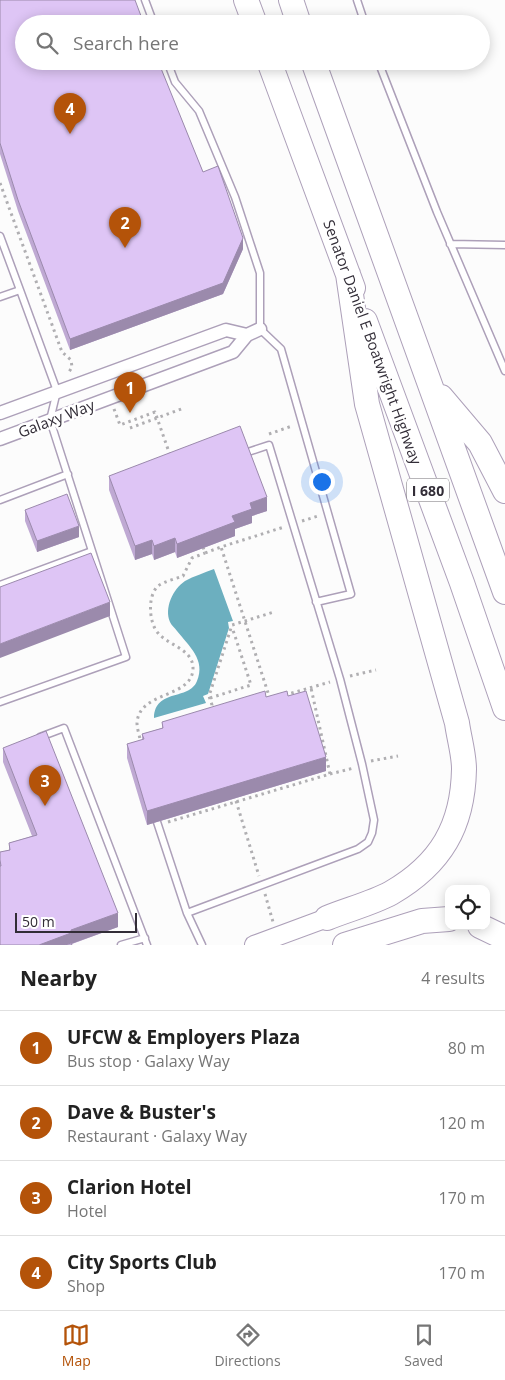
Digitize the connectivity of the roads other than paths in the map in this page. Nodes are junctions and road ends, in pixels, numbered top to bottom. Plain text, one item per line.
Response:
1 (145, 0) edge
2 (246, 0) edge
3 (291, 0) edge
4 (357, 0) edge
5 (151, 15) edge
6 (252, 15) edge
7 (296, 15) edge
8 (362, 15) edge
9 (170, 70) edge
10 (272, 70) edge
11 (316, 70) edge
12 (382, 70) edge
13 (0, 236) edge
14 (450, 244) junction
15 (505, 245) edge
16 (348, 274) junction
17 (20, 290) junction
18 (0, 297) edge
19 (260, 329) junction
20 (246, 335) junction
21 (505, 371) edge
22 (432, 386) junction
23 (57, 391) junction
24 (0, 413) edge
25 (50, 420) junction
26 (0, 439) edge
27 (245, 453) edge
28 (68, 474) junction
29 (505, 491) edge
30 (0, 500) edge
31 (92, 551) junction
32 (0, 585) edge
33 (505, 592) edge
34 (316, 602) junction
35 (0, 702) edge
36 (505, 708) edge
37 (37, 738) edge
38 (157, 822) edge
39 (187, 914) junction
40 (327, 918) joint
41 (445, 919) edge
42 (488, 930) edge
43 (144, 938) junction
44 (505, 938) edge
45 (121, 945) edge
46 (147, 945) edge
47 (202, 945) edge
48 (254, 945) edge
49 (345, 945) edge

1 - 5 lane
2 - 6 highway
3 - 7 highway
4 - 8 lane
9 - 19 lane
10 - 16 highway, Senator Daniel E Boatwright Highway / I 680
11 - 22 highway, I 680
12 - 14 lane
13 - 17 lane
14 - 15 lane
14 - 21 lane
16 - 36 highway, Senator Daniel E Boatwright Highway / I 680
16 - 40 highway
17 - 18 lane
17 - 23 lane
19 - 20 street, Galaxy Way
19 - 34 lane
20 - 23 street, Galaxy Way
20 - 25 street, Galaxy Way
22 - 29 highway
22 - 33 highway, I 680
23 - 24 street, Galaxy Way
23 - 25 lane
25 - 26 street, Galaxy Way
25 - 28 lane
27 - 34 lane
28 - 30 lane
28 - 31 lane
31 - 32 lane
31 - 35 lane
34 - 39 lane
37 - 43 lane
38 - 39 lane
39 - 47 lane
40 - 48 main road
41 - 49 highway
42 - 44 highway
43 - 45 lane
43 - 46 lane

